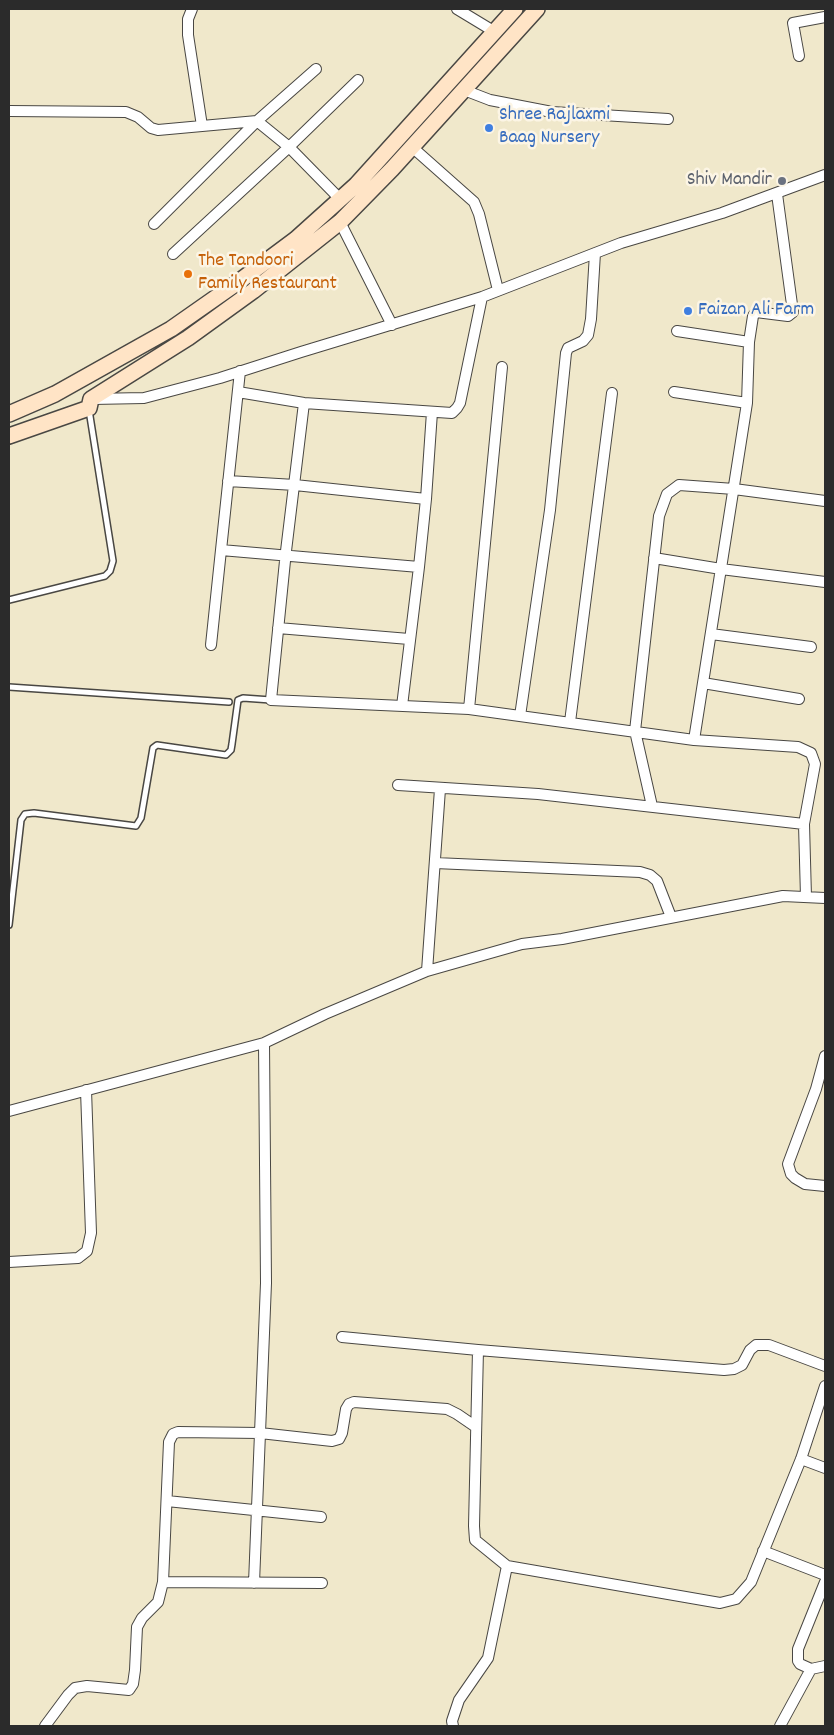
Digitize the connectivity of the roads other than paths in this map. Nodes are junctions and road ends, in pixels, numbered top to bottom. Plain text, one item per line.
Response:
1 (192, 9) edge
2 (457, 9) edge
3 (515, 9) edge
4 (537, 9) edge
5 (825, 17) edge
6 (495, 32) junction
7 (799, 56) dead end
8 (316, 69) dead end
9 (358, 80) dead end
10 (464, 90) junction
11 (9, 111) edge
12 (668, 119) dead end
13 (258, 121) junction
14 (202, 126) junction
15 (289, 147) junction
16 (412, 147) junction
17 (825, 175) edge
18 (777, 194) junction
19 (340, 199) junction
20 (340, 222) junction
21 (154, 224) dead end
22 (595, 253) junction
23 (174, 254) dead end
24 (498, 290) junction
25 (482, 297) junction
26 (392, 325) junction
27 (677, 331) dead end
28 (749, 342) junction
29 (502, 366) dead end
30 (240, 371) junction
31 (238, 392) junction
32 (674, 392) dead end
33 (612, 394) dead end
34 (304, 403) junction
35 (747, 403) junction
36 (90, 404) junction
37 (432, 412) junction
38 (9, 414) edge
39 (9, 436) edge
40 (228, 481) junction
41 (295, 485) junction
42 (734, 489) junction
43 (426, 498) junction
44 (825, 501) edge
45 (221, 550) junction
46 (285, 556) junction
47 (654, 558) junction
48 (419, 567) junction
49 (721, 569) junction
50 (825, 582) edge
51 (9, 600) edge
52 (278, 628) junction
53 (711, 634) junction
54 (409, 639) junction
55 (211, 644) dead end
56 (811, 646) dead end
57 (703, 683) junction
58 (9, 687) edge
59 (799, 699) dead end
60 (271, 700) junction
61 (229, 702) dead end
62 (402, 706) junction
63 (469, 709) junction
64 (520, 716) junction
65 (570, 722) junction
66 (635, 731) junction
67 (694, 740) junction
68 (398, 785) dead end
69 (440, 789) junction
70 (652, 806) junction
71 (804, 824) junction
72 (435, 863) junction
73 (806, 896) junction
74 (825, 898) edge
75 (671, 917) junction
76 (9, 925) edge
77 (427, 971) junction
78 (264, 1043) junction
79 (825, 1056) edge
80 (86, 1090) junction
81 (821, 1090) edge
82 (9, 1111) edge
83 (825, 1186) edge
84 (9, 1262) edge
85 (342, 1337) dead end
86 (478, 1350) junction
87 (825, 1366) edge
88 (825, 1386) edge
89 (476, 1427) junction
90 (260, 1433) junction
91 (801, 1459) junction
92 (825, 1468) edge
93 (167, 1501) junction
94 (257, 1510) junction
95 (321, 1517) dead end
96 (763, 1551) junction
97 (507, 1566) junction
98 (825, 1575) edge
99 (163, 1582) junction
100 (825, 1582) edge
101 (254, 1583) junction
102 (322, 1583) dead end
103 (825, 1666) edge
104 (811, 1668) junction
105 (45, 1726) edge
106 (453, 1726) edge
107 (780, 1726) edge

1 - 14 street
2 - 6 street
3 - 6 street
4 - 10 street
5 - 7 street
6 - 19 street
8 - 13 street
9 - 15 street
10 - 12 street
10 - 16 street
11 - 14 street
13 - 14 street
13 - 15 street
13 - 21 street
15 - 19 street
15 - 23 street
16 - 20 street
16 - 24 street
17 - 18 street
18 - 22 street
18 - 28 street
19 - 38 street
20 - 26 street
20 - 36 street
22 - 24 street
22 - 64 street
24 - 25 street
25 - 26 street
25 - 37 street
26 - 30 street
27 - 28 street
28 - 35 street
29 - 63 street
30 - 31 street
30 - 36 street
31 - 34 street
31 - 40 street
32 - 35 street
33 - 65 street
34 - 37 street
34 - 41 street
35 - 42 street
36 - 39 street
36 - 51 lane
37 - 43 street
40 - 41 street
40 - 45 street
41 - 43 street
41 - 46 street
42 - 44 street
42 - 47 street
42 - 49 street
43 - 48 street
45 - 46 street
45 - 55 street
46 - 48 street
46 - 52 street
47 - 49 street
47 - 66 street
48 - 54 street
49 - 50 street
49 - 53 street
52 - 54 street
52 - 60 street
53 - 56 street
53 - 57 street
54 - 62 street
57 - 59 street
57 - 67 street
58 - 61 lane
60 - 62 street
60 - 76 lane
62 - 63 street
63 - 64 street
64 - 65 street
65 - 66 street
66 - 67 street
66 - 70 street
67 - 71 street
68 - 69 street
69 - 70 street
69 - 72 street
70 - 71 street
71 - 73 street
72 - 75 street
72 - 77 street
73 - 74 street
73 - 75 street
75 - 77 street
77 - 78 street
78 - 80 street
78 - 90 street
79 - 81 street
80 - 82 street
80 - 84 street
81 - 83 street
85 - 86 street
86 - 87 street
86 - 89 street
88 - 91 street
89 - 90 street
89 - 97 street
90 - 93 street
90 - 94 street
91 - 92 street
91 - 96 street
93 - 94 street
93 - 99 street
94 - 95 street
94 - 101 street
96 - 97 street
96 - 98 street
97 - 106 street
99 - 101 street
99 - 105 street
100 - 104 street
101 - 102 street
103 - 104 street
104 - 107 street

